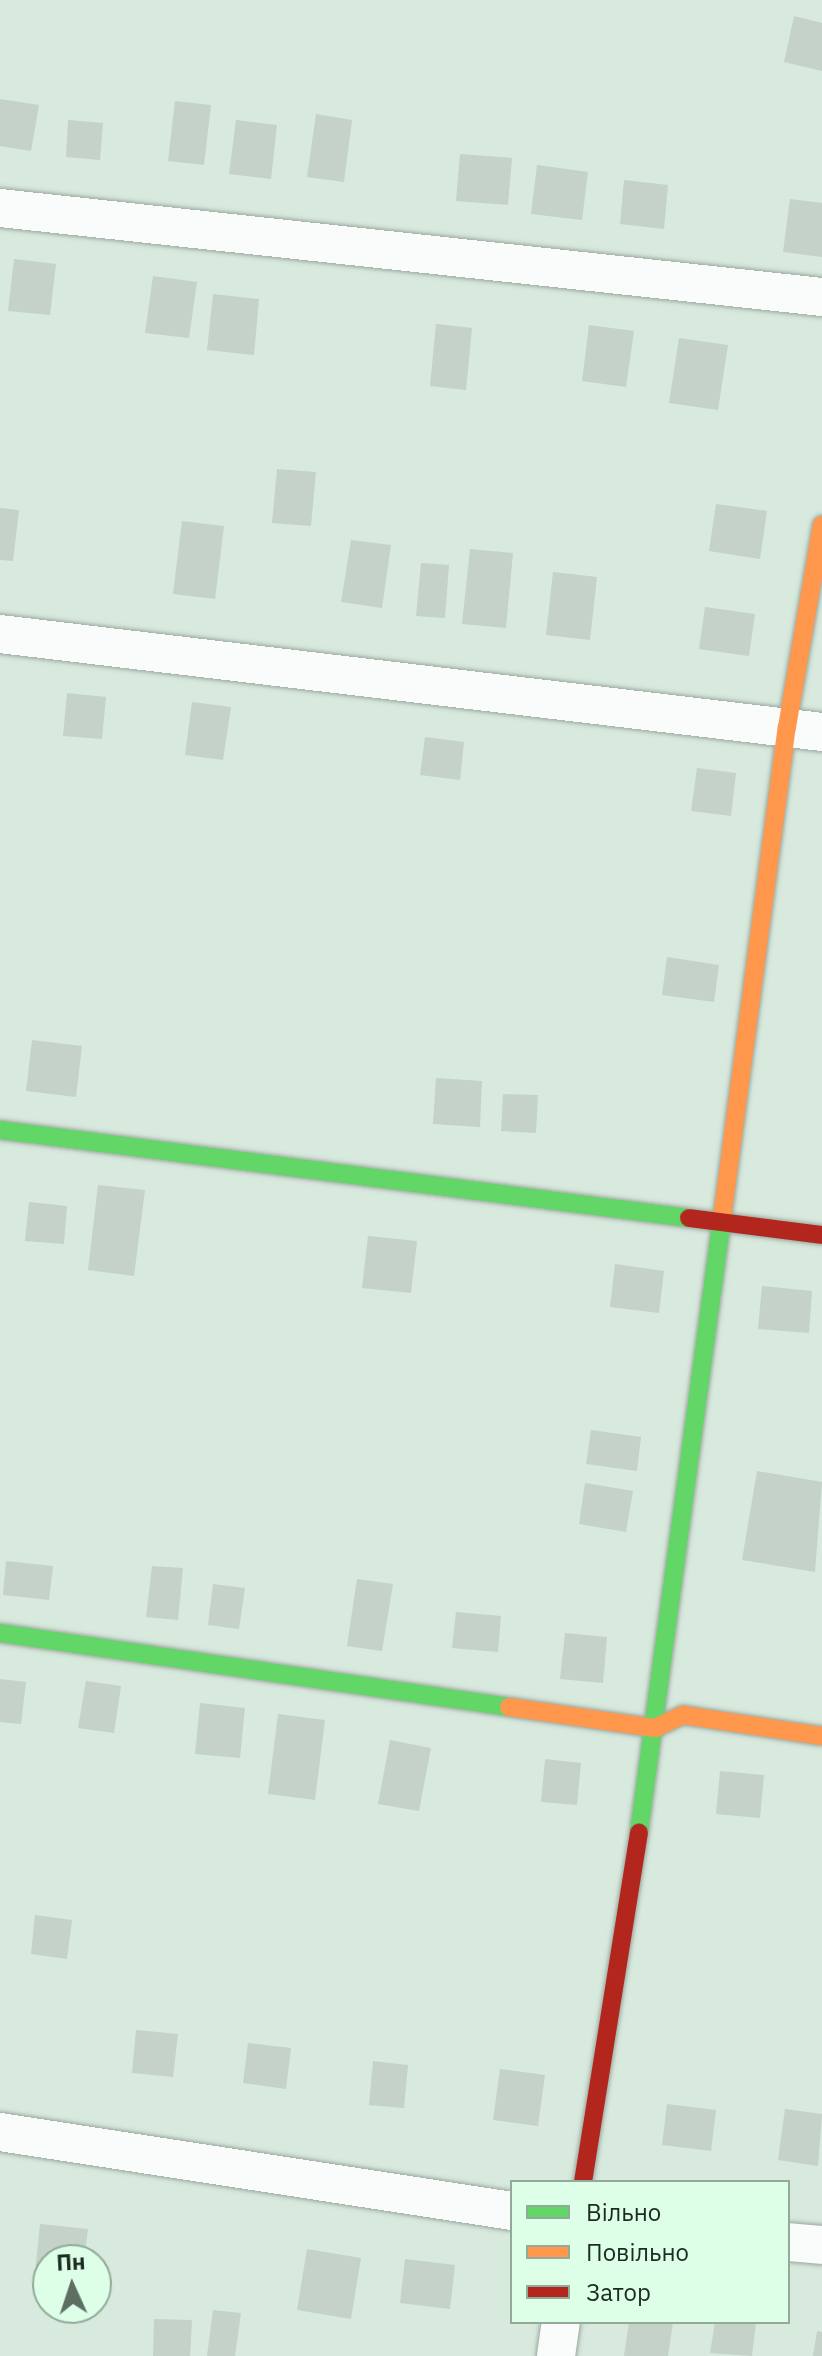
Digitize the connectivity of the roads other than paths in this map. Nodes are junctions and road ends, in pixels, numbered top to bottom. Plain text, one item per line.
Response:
1 (0, 208) edge
2 (822, 297) edge
3 (822, 525) edge
4 (0, 634) edge
5 (804, 729) edge
6 (0, 1130) edge
7 (722, 1219) junction
8 (822, 1235) edge
9 (0, 1633) edge
10 (655, 1728) junction
11 (822, 1736) edge
12 (0, 2132) edge
13 (583, 2180) edge
14 (510, 2211) edge
15 (790, 2242) edge
16 (822, 2245) edge
17 (561, 2324) edge
18 (556, 2356) edge

1 - 2 street
3 - 5 street
4 - 5 street
5 - 7 street
6 - 7 street
7 - 8 street
7 - 10 street
9 - 10 street
10 - 11 street
10 - 13 street
12 - 14 street
15 - 16 street
17 - 18 street

